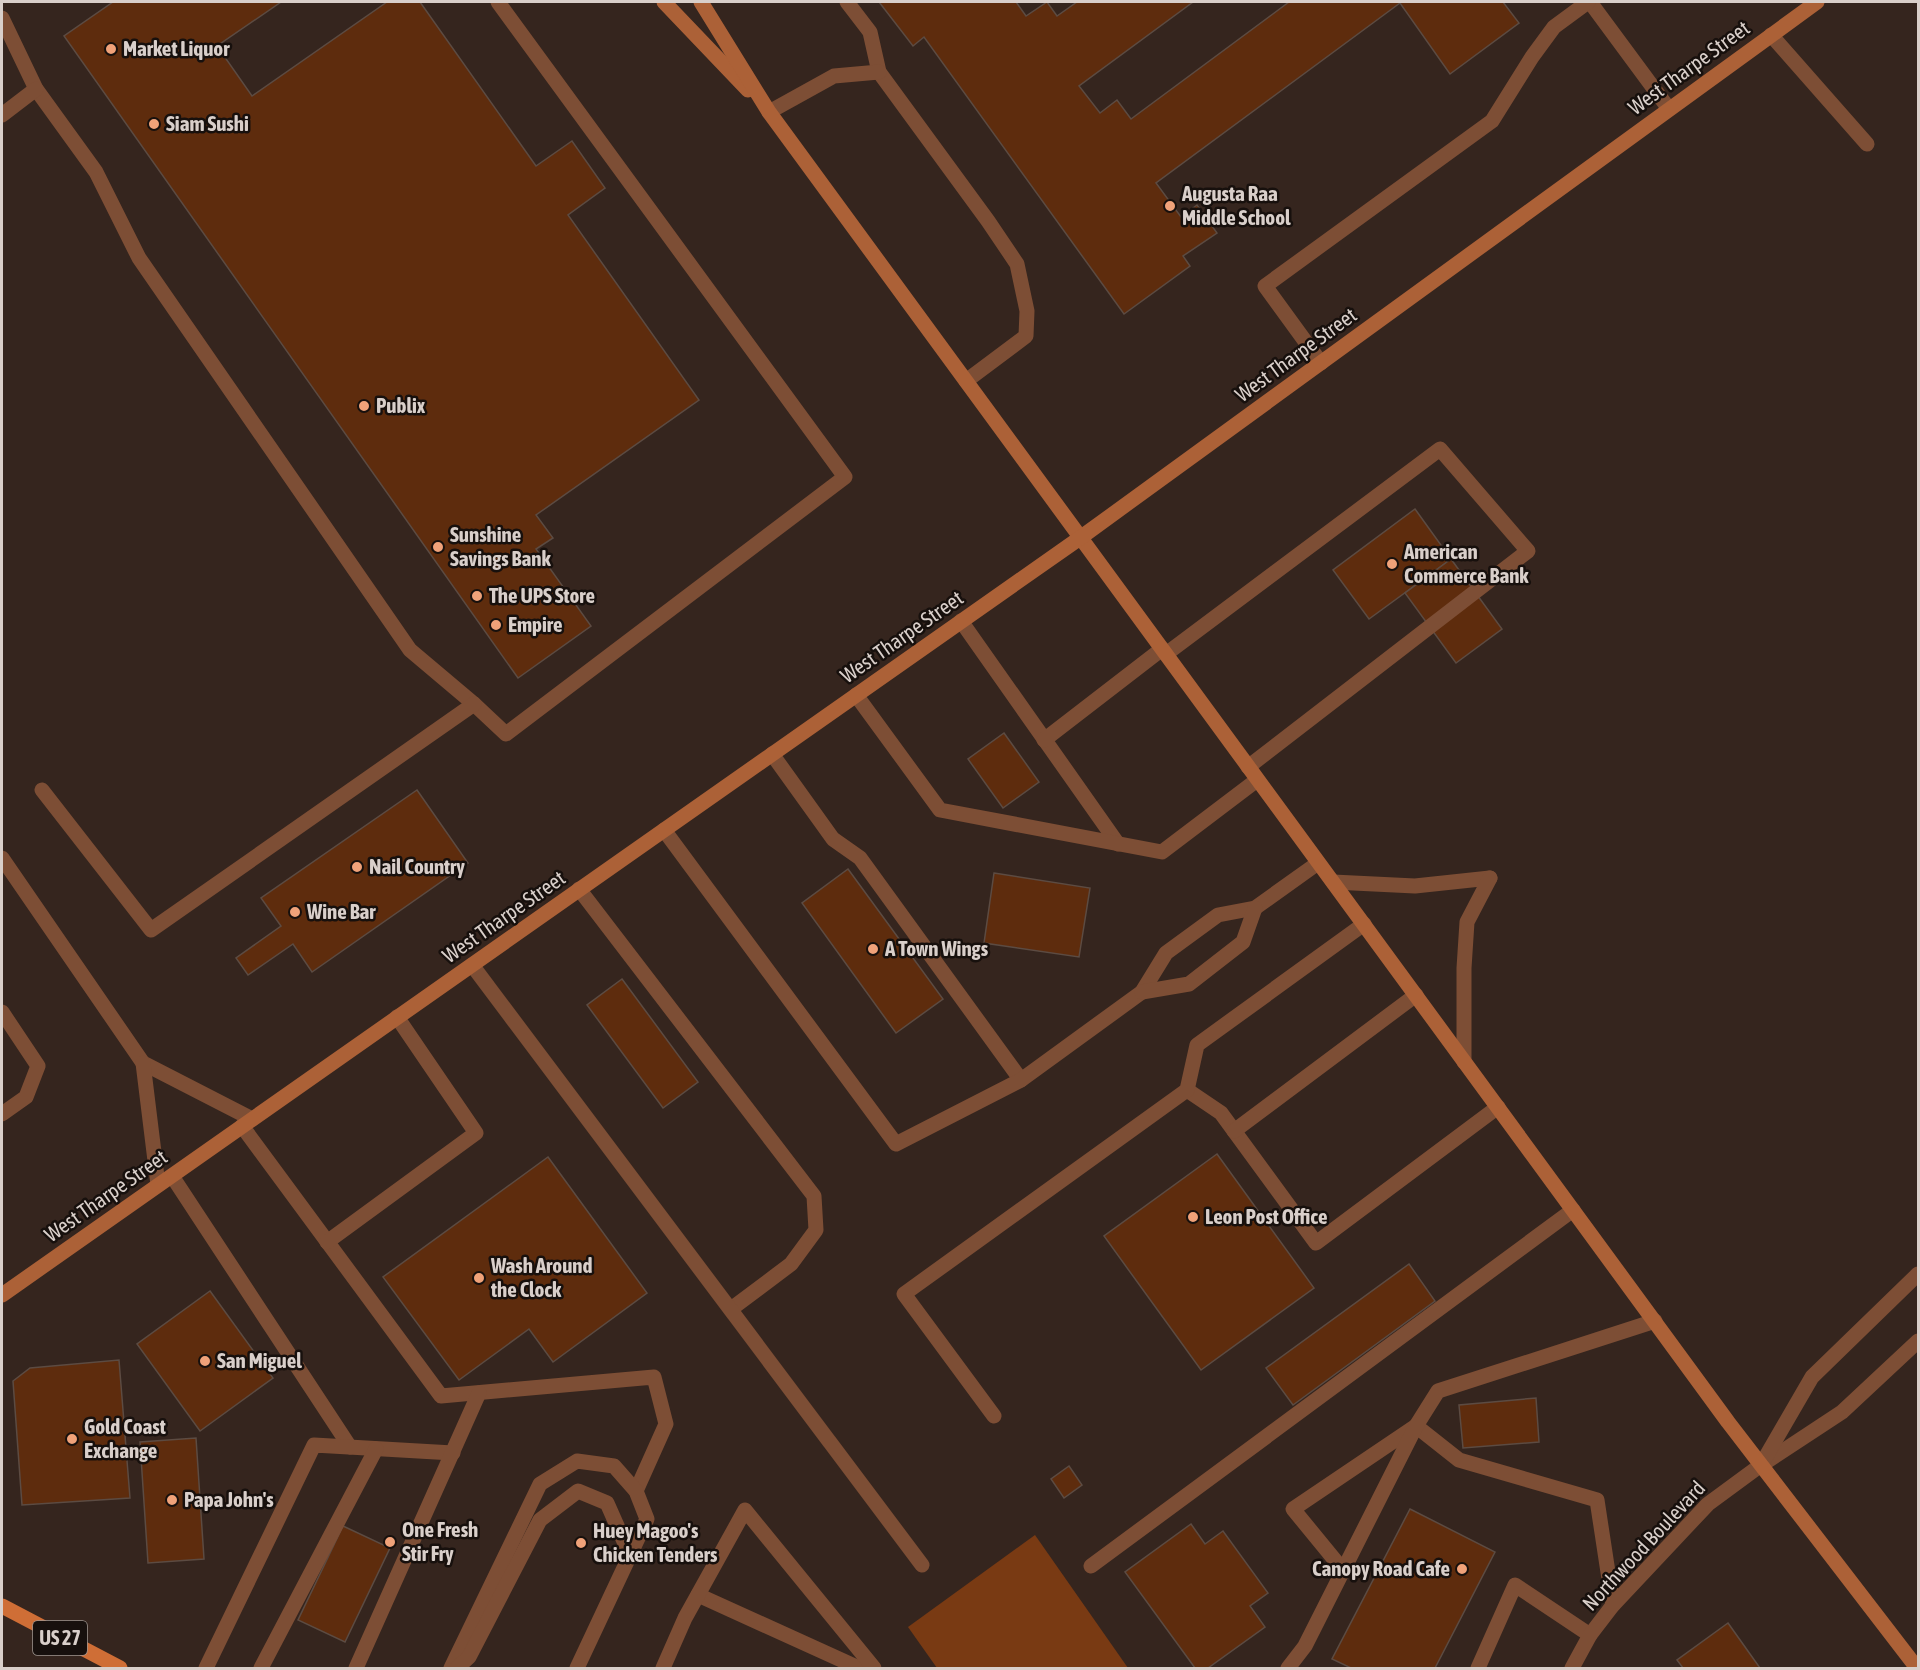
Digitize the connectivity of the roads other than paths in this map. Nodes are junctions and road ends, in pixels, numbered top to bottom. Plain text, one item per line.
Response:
1 (498, 2) edge
2 (664, 2) edge
3 (701, 2) edge
4 (847, 2) edge
5 (1589, 2) edge
6 (1817, 2) edge
7 (2, 18) edge
8 (1771, 35) junction
9 (879, 72) junction
10 (36, 89) junction
11 (1669, 109) junction
12 (769, 112) junction
13 (2, 114) edge
14 (1867, 144) dead end
15 (1321, 363) junction
16 (966, 381) junction
17 (1080, 538) junction
18 (961, 621) junction
19 (1164, 652) junction
20 (856, 695) junction
21 (474, 704) junction
22 (1044, 740) junction
23 (772, 754) junction
24 (1248, 767) junction
25 (1257, 780) junction
26 (42, 790) dead end
27 (664, 830) junction
28 (1118, 843) junction
29 (2, 858) edge
30 (1318, 862) junction
31 (1333, 882) junction
32 (579, 889) junction
33 (1255, 908) junction
34 (1364, 924) junction
35 (472, 965) junction
36 (1142, 992) junction
37 (1416, 995) junction
38 (2, 1011) edge
39 (397, 1017) junction
40 (1464, 1062) junction
41 (143, 1063) junction
42 (1021, 1080) junction
43 (1187, 1090) junction
44 (1498, 1107) junction
45 (2, 1114) edge
46 (247, 1123) junction
47 (1234, 1131) junction
48 (172, 1176) junction
49 (158, 1185) junction
50 (1573, 1210) junction
51 (327, 1242) junction
52 (1918, 1274) edge
53 (2, 1295) edge
54 (730, 1309) junction
55 (1655, 1321) junction
56 (1918, 1341) edge
57 (479, 1393) junction
58 (994, 1416) dead end
59 (1416, 1426) junction
60 (350, 1447) junction
61 (376, 1449) junction
62 (453, 1453) junction
63 (1761, 1466) junction
64 (636, 1491) junction
65 (630, 1555) junction
66 (922, 1565) dead end
67 (1091, 1566) dead end
68 (1343, 1569) junction
69 (698, 1595) junction
70 (1613, 1605) junction
71 (2, 1606) edge
72 (1590, 1635) junction
73 (120, 1668) edge
74 (206, 1668) edge
75 (261, 1668) edge
76 (356, 1668) edge
77 (451, 1668) edge
78 (457, 1668) edge
79 (577, 1668) edge
80 (663, 1668) edge
81 (859, 1668) edge
82 (874, 1668) edge
83 (1288, 1668) edge
84 (1478, 1668) edge
85 (1572, 1668) edge
86 (1917, 1668) edge

1 - 21 street
2 - 12 main road
3 - 12 main road
4 - 9 street
5 - 11 street
5 - 15 street
6 - 8 main road, West Tharpe Street
7 - 10 street
8 - 11 main road, West Tharpe Street
8 - 14 street
9 - 12 street
9 - 16 street
10 - 13 street
10 - 21 street
11 - 15 main road, West Tharpe Street
12 - 16 main road
15 - 17 main road, West Tharpe Street
16 - 17 main road
17 - 18 main road, West Tharpe Street
17 - 19 main road
18 - 20 main road, West Tharpe Street
18 - 22 street
19 - 22 street
19 - 24 main road
19 - 24 street
20 - 23 main road, West Tharpe Street
20 - 28 street
21 - 26 street
22 - 28 street
23 - 27 main road, West Tharpe Street
23 - 42 street
24 - 25 main road
25 - 28 street
25 - 30 main road
27 - 32 main road, West Tharpe Street
27 - 42 street
29 - 41 street
30 - 31 main road
30 - 33 street
31 - 34 main road
31 - 40 street
32 - 35 main road, West Tharpe Street
32 - 54 street
33 - 36 street
33 - 36 street
34 - 37 main road
34 - 43 street
35 - 39 main road, West Tharpe Street
35 - 54 street
36 - 42 street
37 - 40 main road
37 - 47 street
38 - 45 street
39 - 46 main road, West Tharpe Street
39 - 51 street
40 - 44 main road
41 - 46 street
41 - 49 street
43 - 47 street
43 - 58 street
44 - 47 street
44 - 50 main road
46 - 48 main road, West Tharpe Street
46 - 51 street
48 - 49 main road, West Tharpe Street
48 - 60 street
49 - 53 main road, West Tharpe Street
50 - 55 main road
50 - 67 street
51 - 57 street
52 - 63 street
54 - 66 street
55 - 59 street
55 - 63 main road
56 - 63 street, Northwood Boulevard
57 - 62 street
57 - 64 street
59 - 68 street
59 - 68 street
59 - 70 street
60 - 61 street
60 - 74 street
61 - 62 street
61 - 75 street
62 - 76 street
63 - 70 street, Northwood Boulevard
63 - 86 main road
64 - 65 street
64 - 77 street
65 - 78 street
65 - 79 street
68 - 83 street
69 - 80 street
69 - 81 street
69 - 82 street
70 - 72 street, Northwood Boulevard
71 - 73 main road, US 27
72 - 84 street
72 - 85 street, Northwood Boulevard

